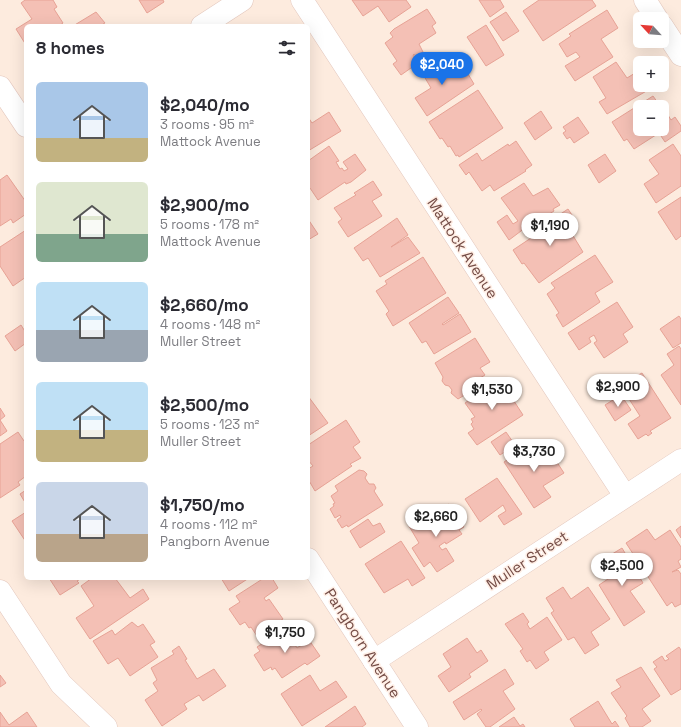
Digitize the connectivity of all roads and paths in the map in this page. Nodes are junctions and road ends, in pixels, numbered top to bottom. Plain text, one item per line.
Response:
1 (242, 0) edge
2 (302, 0) edge
3 (645, 0) edge
4 (653, 12) edge
5 (205, 24) edge
6 (669, 37) edge
7 (681, 55) edge
8 (0, 87) edge
9 (24, 123) edge
10 (681, 460) edge
11 (625, 496) junction
12 (310, 562) edge
13 (0, 591) edge
14 (374, 660) junction
15 (106, 727) edge
16 (417, 727) edge

1 - 5 street
2 - 11 street, Mattock Avenue
3 - 4 street
6 - 7 street
8 - 9 street
10 - 11 street, Muller Street
11 - 14 street, Muller Street
12 - 14 street, Pangborn Avenue
13 - 15 street
14 - 16 street, Pangborn Avenue

